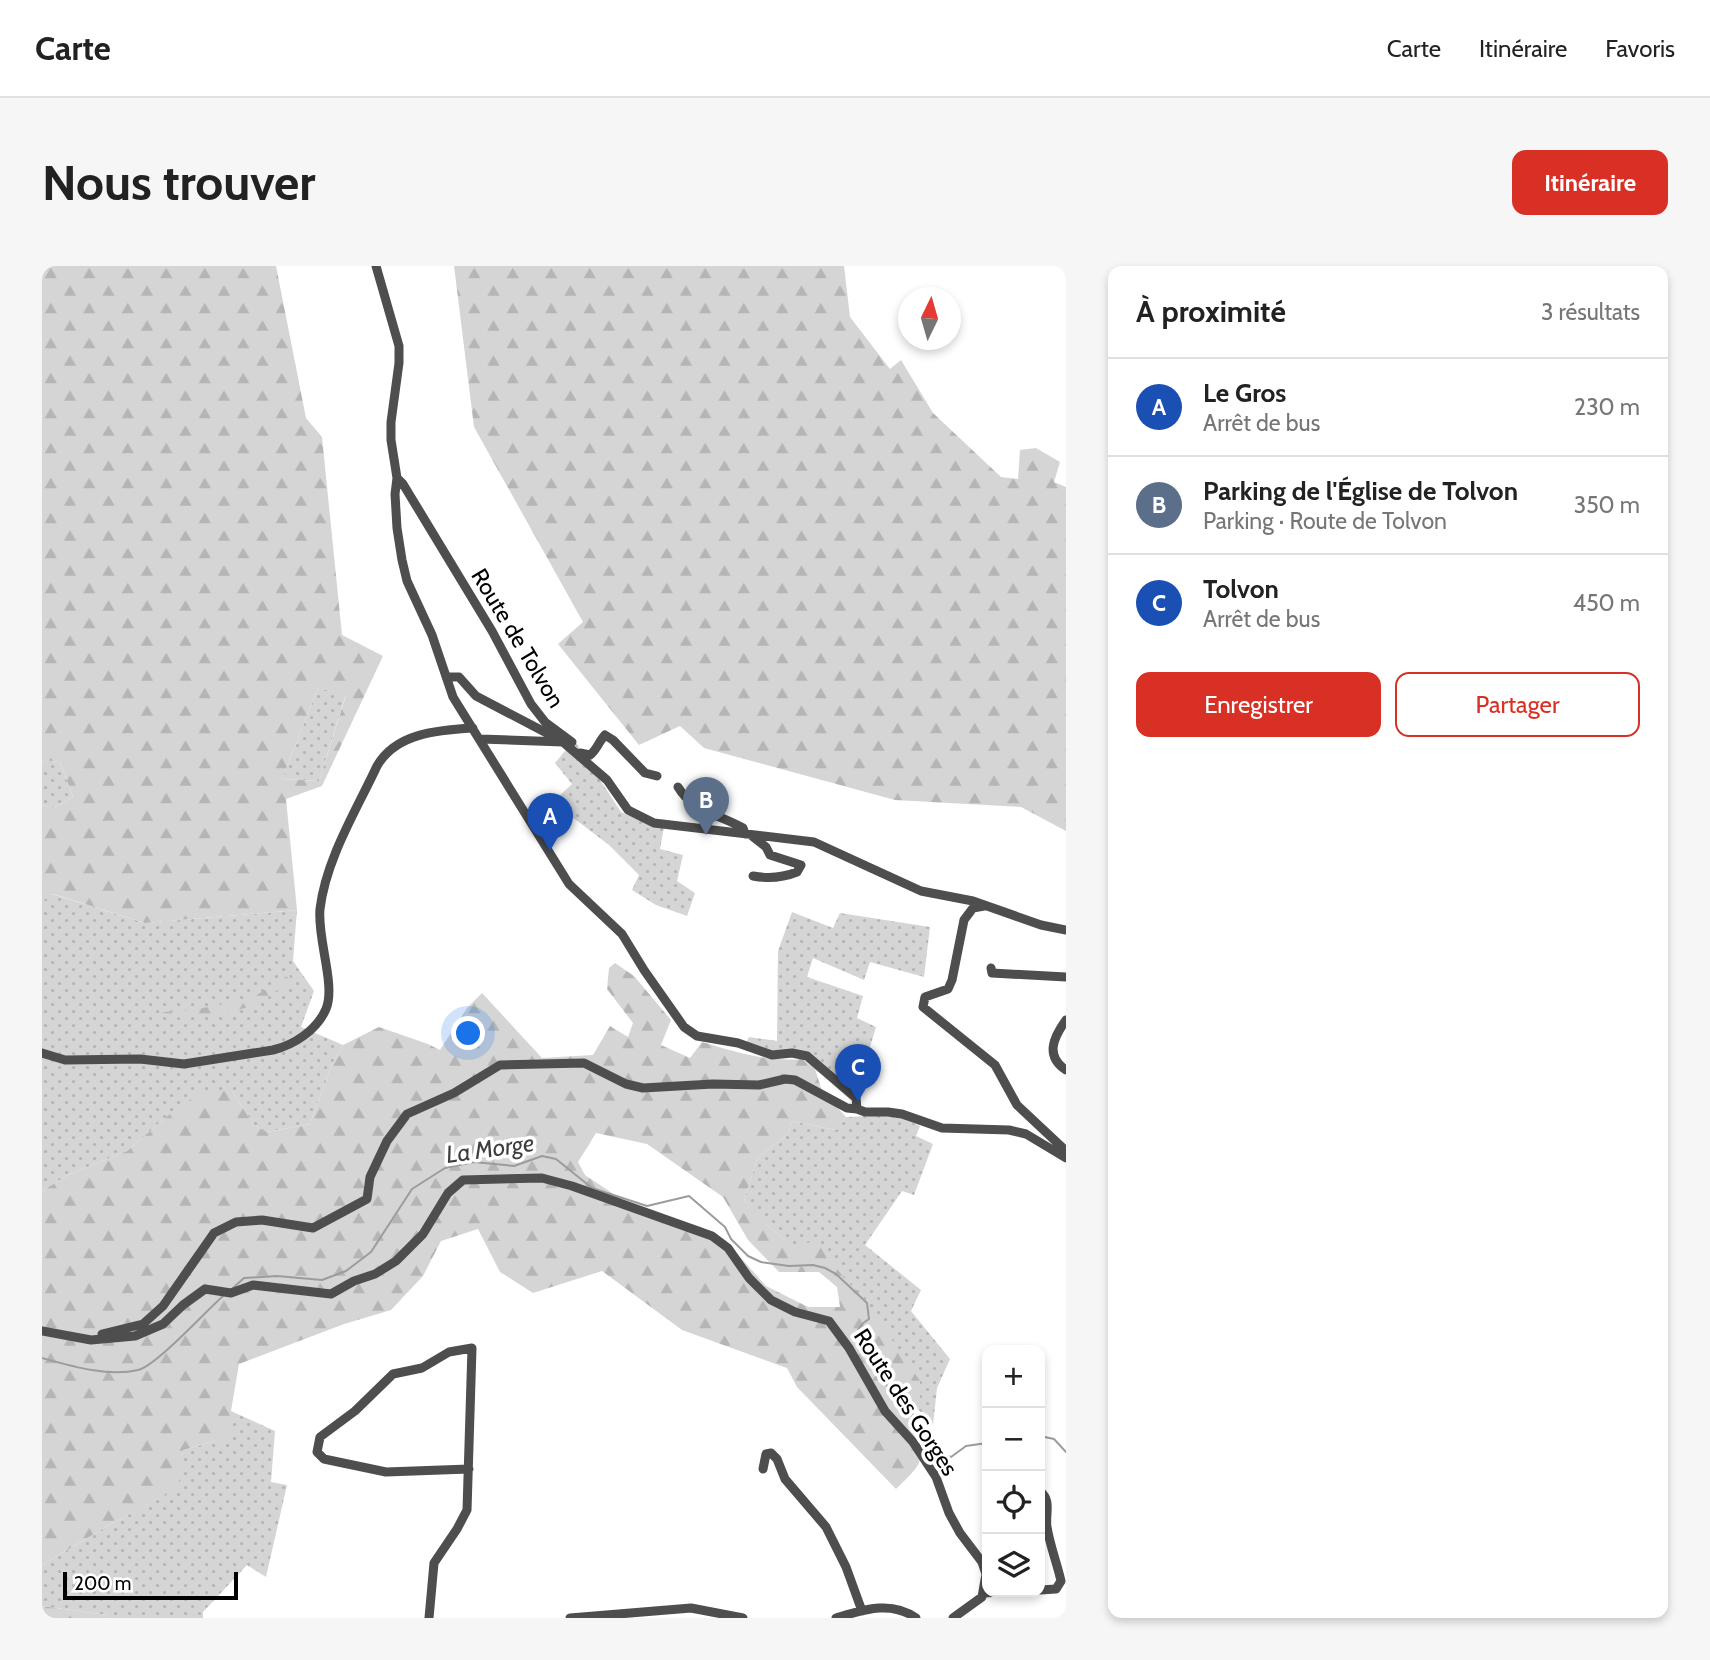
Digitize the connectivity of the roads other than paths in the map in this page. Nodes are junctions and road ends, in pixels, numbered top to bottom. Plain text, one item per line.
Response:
1 (376, 266) edge
2 (397, 478) junction
3 (448, 677) junction
4 (473, 729) junction
5 (481, 739) junction
6 (563, 742) junction
7 (578, 753) junction
8 (657, 776) dead end
9 (678, 787) dead end
10 (748, 834) junction
11 (753, 876) dead end
12 (989, 906) junction
13 (1066, 930) edge
14 (990, 968) dead end
15 (1066, 977) edge
16 (1066, 1020) edge
17 (42, 1053) edge
18 (1066, 1070) edge
19 (857, 1109) junction
20 (1066, 1151) edge
21 (1066, 1158) edge
22 (42, 1331) edge
23 (86, 1338) junction
24 (469, 1469) junction
25 (763, 1469) dead end
26 (1045, 1495) edge
27 (982, 1562) edge
28 (1045, 1590) edge
29 (982, 1596) edge
30 (862, 1611) junction
31 (429, 1618) edge
32 (570, 1618) edge
33 (743, 1618) edge
34 (836, 1618) edge
35 (916, 1618) edge
36 (953, 1618) edge

1 - 2 street, Route de Tolvon
2 - 3 street
2 - 7 street, Route de Tolvon
3 - 4 street
3 - 6 street
4 - 5 street
4 - 17 street
5 - 6 street
5 - 19 street
6 - 7 street
7 - 8 street
7 - 10 street, Route de Tolvon
9 - 10 street
10 - 11 street
10 - 12 street, Route de Tolvon
12 - 13 street, Route de Tolvon
12 - 20 street
14 - 15 street
16 - 18 street
19 - 21 street
19 - 23 street
22 - 23 street, Route des Gorges
23 - 27 street, Route des Gorges
24 - 24 street
24 - 31 street
25 - 30 street
26 - 28 street
29 - 36 street
30 - 34 street
30 - 35 street
32 - 33 street

